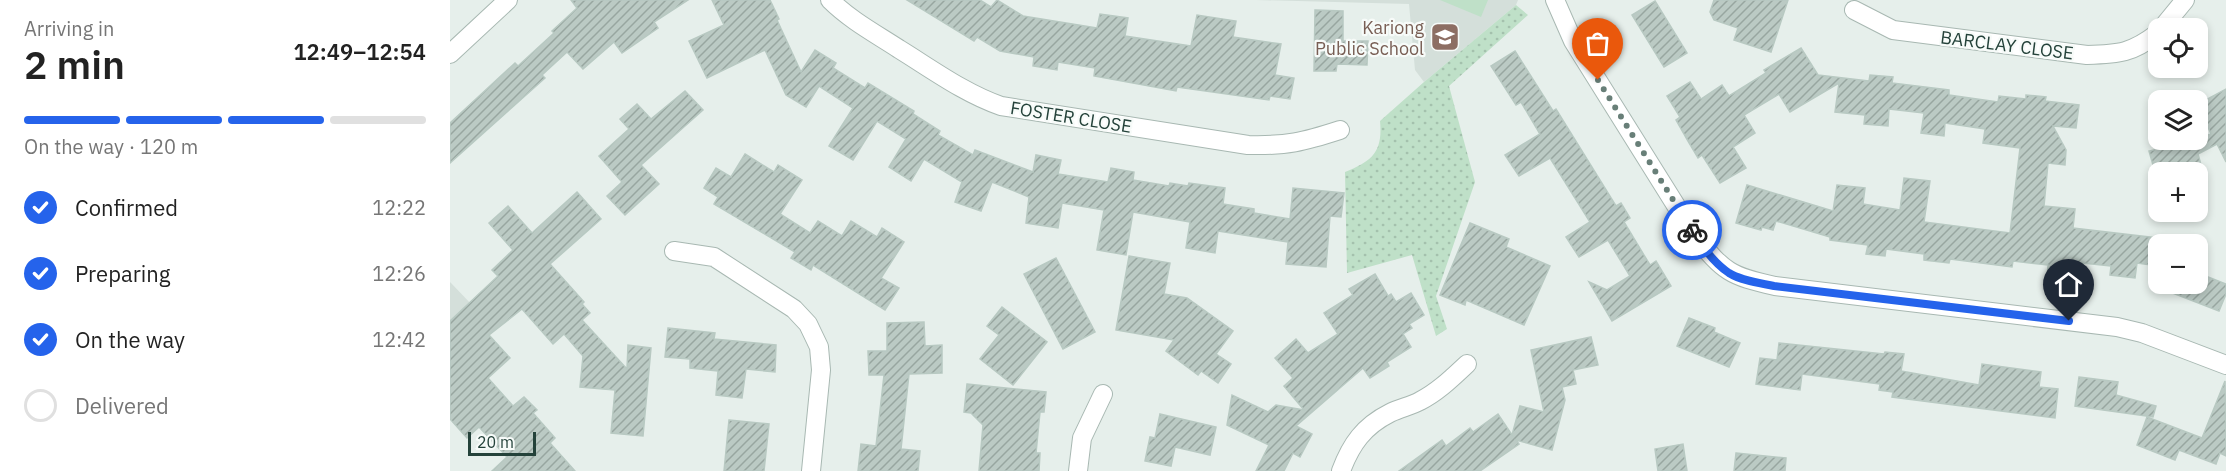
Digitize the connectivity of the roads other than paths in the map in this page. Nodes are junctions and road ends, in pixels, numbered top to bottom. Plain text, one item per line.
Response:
1 (508, 0) edge
2 (830, 0) edge
3 (1555, 0) edge
4 (2185, 0) edge
5 (1854, 10) dead end
6 (2170, 18) edge
7 (2148, 41) edge
8 (450, 54) edge
9 (1340, 130) dead end
10 (674, 251) dead end
11 (1467, 364) dead end
12 (2226, 365) edge
13 (1103, 394) dead end
14 (811, 471) edge
15 (1078, 471) edge
16 (1341, 471) edge

1 - 8 street
2 - 9 street, FOSTER CLOSE
3 - 12 street
4 - 6 street
5 - 7 street, BARCLAY CLOSE
10 - 14 street
11 - 16 street
13 - 15 street

